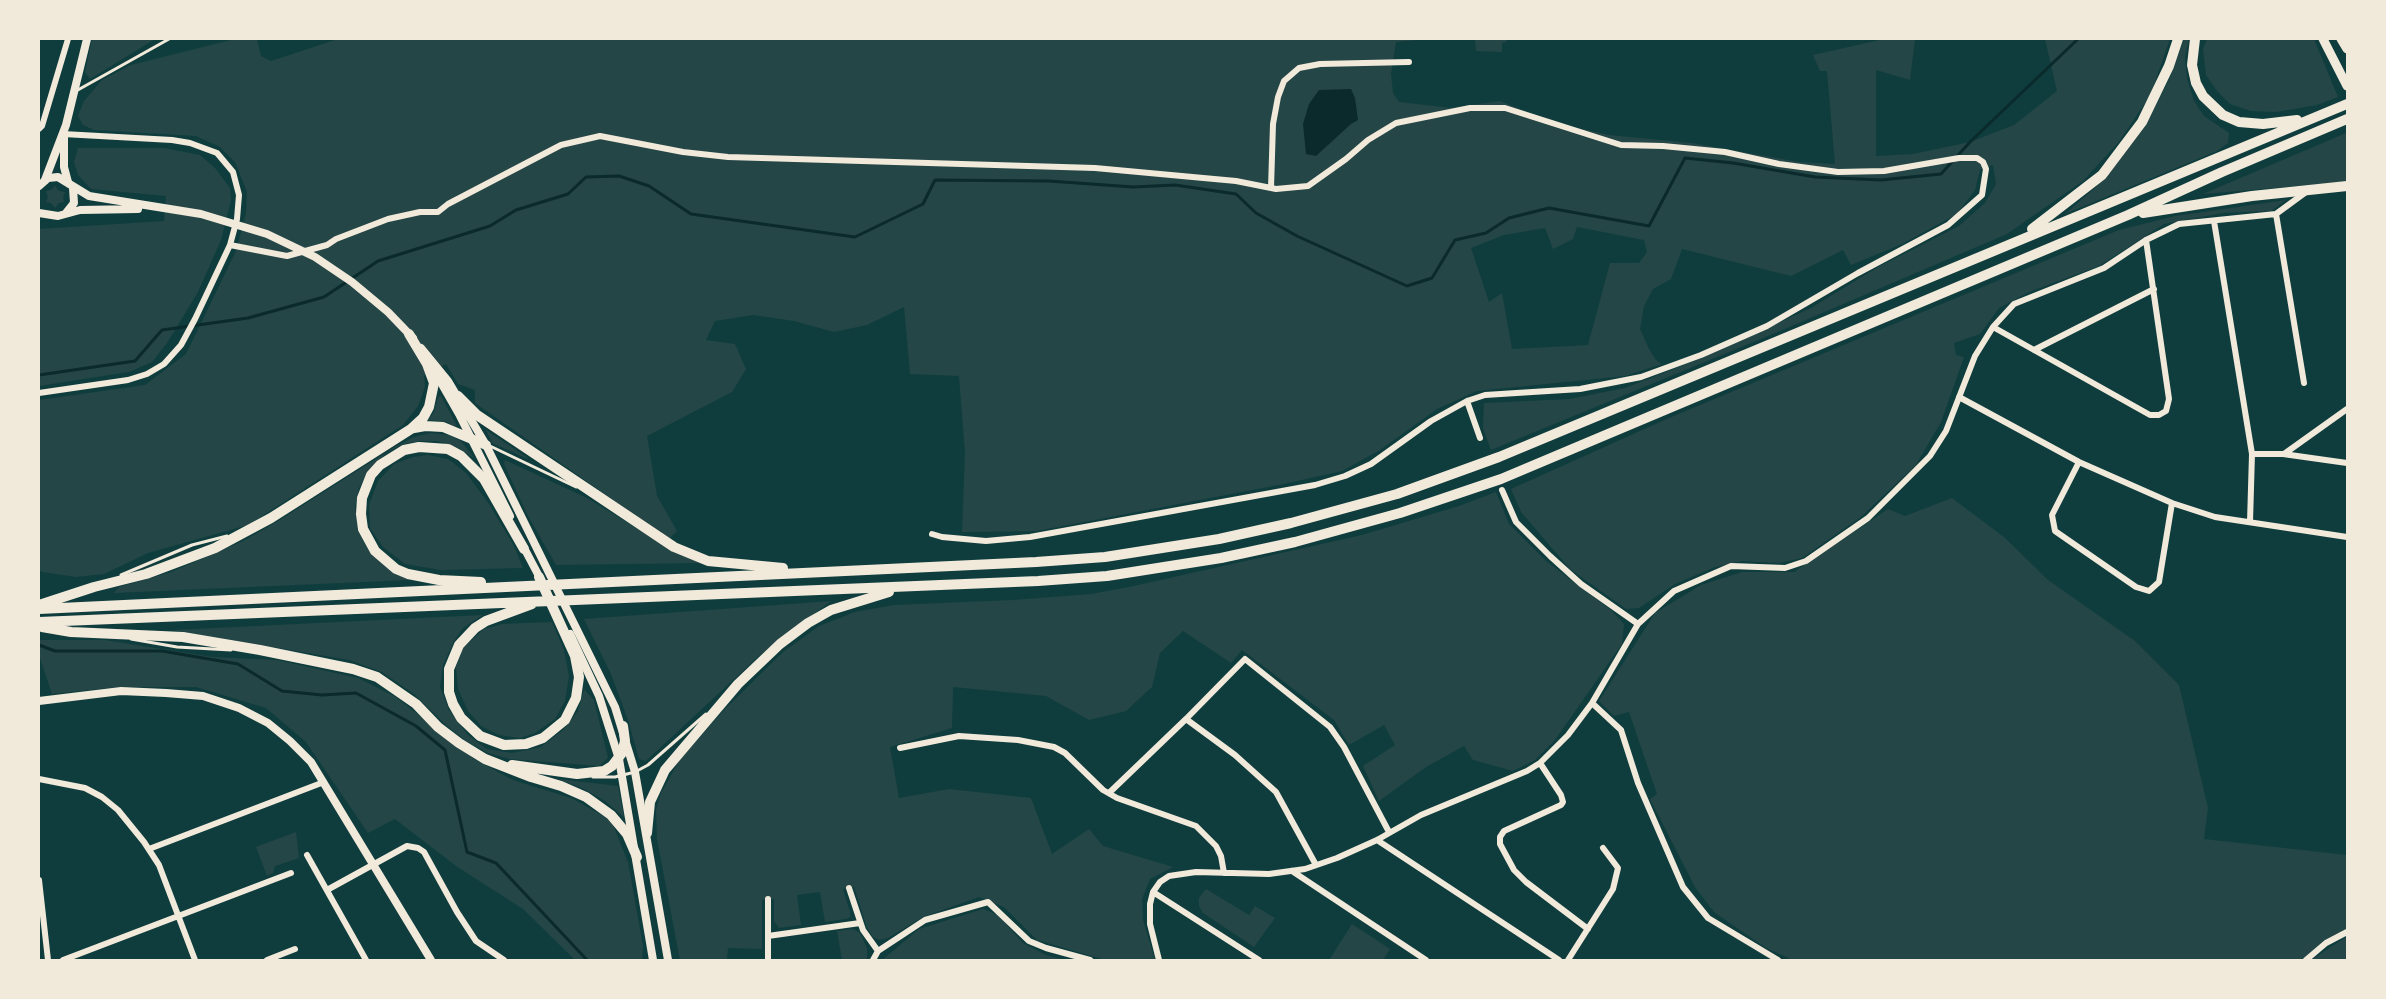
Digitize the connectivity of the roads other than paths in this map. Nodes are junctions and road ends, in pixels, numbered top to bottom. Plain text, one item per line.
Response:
1 (68, 39) edge
2 (87, 39) edge
3 (169, 39) edge
4 (2178, 39) edge
5 (2195, 39) edge
6 (2324, 39) edge
7 (2341, 39) edge
8 (2347, 49) edge
9 (1409, 62) dead end
10 (2347, 86) edge
11 (75, 92) junction
12 (2347, 104) edge
13 (2313, 118) junction
14 (2347, 119) edge
15 (39, 129) edge
16 (63, 134) junction
17 (42, 183) edge
18 (70, 185) junction
19 (2347, 186) edge
20 (1271, 188) junction
21 (2309, 190) junction
22 (39, 208) edge
23 (159, 208) junction
24 (39, 213) edge
25 (2276, 214) junction
26 (63, 215) junction
27 (2128, 215) junction
28 (50, 216) junction
29 (2214, 221) junction
30 (2021, 238) junction
31 (2146, 240) junction
32 (230, 245) junction
33 (2154, 289) junction
34 (1993, 327) junction
35 (409, 334) junction
36 (2034, 350) junction
37 (2304, 383) dead end
38 (39, 393) edge
39 (458, 396) junction
40 (1959, 397) junction
41 (1467, 400) junction
42 (2347, 409) edge
43 (411, 429) junction
44 (471, 438) junction
45 (1480, 438) dead end
46 (486, 445) junction
47 (2252, 454) junction
48 (2283, 454) junction
49 (2079, 462) junction
50 (2347, 463) edge
51 (1502, 490) dead end
52 (604, 502) junction
53 (2172, 503) junction
54 (2250, 522) junction
55 (932, 534) dead end
56 (532, 537) junction
57 (2347, 537) edge
58 (524, 549) junction
59 (819, 572) junction
60 (539, 577) joint
61 (517, 586) junction
62 (902, 588) junction
63 (540, 601) junction
64 (39, 607) edge
65 (565, 621) junction
66 (1638, 624) junction
67 (39, 625) edge
68 (738, 684) junction
69 (39, 701) edge
70 (1592, 703) junction
71 (1186, 719) junction
72 (623, 726) junction
73 (900, 748) dead end
74 (619, 759) junction
75 (493, 762) junction
76 (1540, 763) junction
77 (635, 772) junction
78 (577, 774) junction
79 (622, 776) junction
80 (39, 779) edge
81 (324, 782) junction
82 (1109, 793) junction
83 (1389, 832) junction
84 (647, 833) junction
85 (1377, 840) junction
86 (1603, 848) dead end
87 (149, 849) junction
88 (307, 855) dead end
89 (637, 857) junction
90 (373, 864) junction
91 (1316, 865) junction
92 (1292, 871) junction
93 (291, 873) dead end
94 (1224, 873) junction
95 (39, 880) edge
96 (849, 888) dead end
97 (327, 890) junction
98 (1154, 892) junction
99 (768, 899) dead end
100 (179, 916) junction
101 (860, 923) junction
102 (1588, 929) junction
103 (2347, 932) edge
104 (768, 936) junction
105 (295, 949) dead end
106 (878, 951) junction
107 (1418, 958) edge
108 (48, 960) edge
109 (63, 960) edge
110 (195, 960) edge
111 (267, 960) edge
112 (366, 960) edge
113 (431, 960) edge
114 (504, 960) edge
115 (653, 960) edge
116 (668, 960) edge
117 (768, 960) edge
118 (873, 960) edge
119 (1090, 960) edge
120 (1159, 960) edge
121 (1259, 960) edge
122 (1426, 960) edge
123 (1559, 960) edge
124 (1568, 960) edge
125 (1778, 960) edge
126 (2306, 960) edge

1 - 15 street
2 - 11 street
3 - 11 lane
4 - 30 highway
5 - 13 highway
6 - 10 main road
7 - 8 main road
9 - 20 street
11 - 16 street
12 - 13 highway
13 - 30 highway
14 - 27 highway
16 - 17 street
16 - 18 street
16 - 32 street
17 - 18 main road
18 - 23 main road
18 - 26 main road
19 - 21 highway
20 - 32 street
20 - 41 street
21 - 25 street
21 - 27 highway
22 - 28 main road
23 - 26 main road
23 - 35 main road
24 - 28 main road
25 - 29 street
25 - 37 street
26 - 28 main road
27 - 62 highway
29 - 31 street
29 - 47 street
30 - 59 highway
31 - 33 street
31 - 34 street
32 - 38 street
33 - 36 street
33 - 36 street
34 - 36 street
34 - 40 street
35 - 39 main road
35 - 43 highway
35 - 44 main road
39 - 46 main road
39 - 52 highway
40 - 49 street
40 - 66 street
41 - 45 street
41 - 55 street
42 - 48 street
43 - 44 highway
43 - 64 highway
44 - 46 highway
44 - 56 main road
44 - 58 main road
46 - 52 lane
46 - 56 main road
47 - 48 street
47 - 54 street
48 - 50 street
49 - 53 street
49 - 53 street
51 - 66 street
52 - 59 highway
53 - 54 street
54 - 57 street
56 - 65 main road
58 - 60 main road
58 - 61 highway
59 - 61 highway
60 - 65 highway
61 - 64 highway
62 - 63 highway
62 - 68 highway
63 - 65 highway
63 - 67 highway
65 - 72 main road
65 - 74 main road
66 - 70 street
67 - 75 highway
68 - 77 lane
68 - 84 highway
69 - 81 street
70 - 76 street
70 - 125 street
71 - 82 street
71 - 83 street
71 - 91 street
72 - 74 highway
72 - 77 main road
73 - 82 street
74 - 78 highway
74 - 79 main road
75 - 78 highway
75 - 89 highway
76 - 83 street
76 - 102 street
77 - 79 lane
77 - 84 main road
78 - 79 lane
79 - 89 main road
80 - 87 street
81 - 87 street
81 - 90 street
82 - 94 street
83 - 85 street
84 - 116 main road
85 - 91 street
85 - 123 street
86 - 102 street
87 - 100 street
88 - 97 street
89 - 115 main road
90 - 97 street
90 - 113 street
90 - 114 street
91 - 92 street
92 - 94 street
92 - 107 street
93 - 100 street
94 - 98 street
95 - 108 street
96 - 101 street
97 - 112 street
98 - 120 street
98 - 121 street
99 - 104 street
100 - 109 street
100 - 110 street
101 - 104 street
101 - 106 street
102 - 124 street
103 - 126 street
104 - 117 street
105 - 111 street
106 - 118 street
106 - 119 street
107 - 122 street

